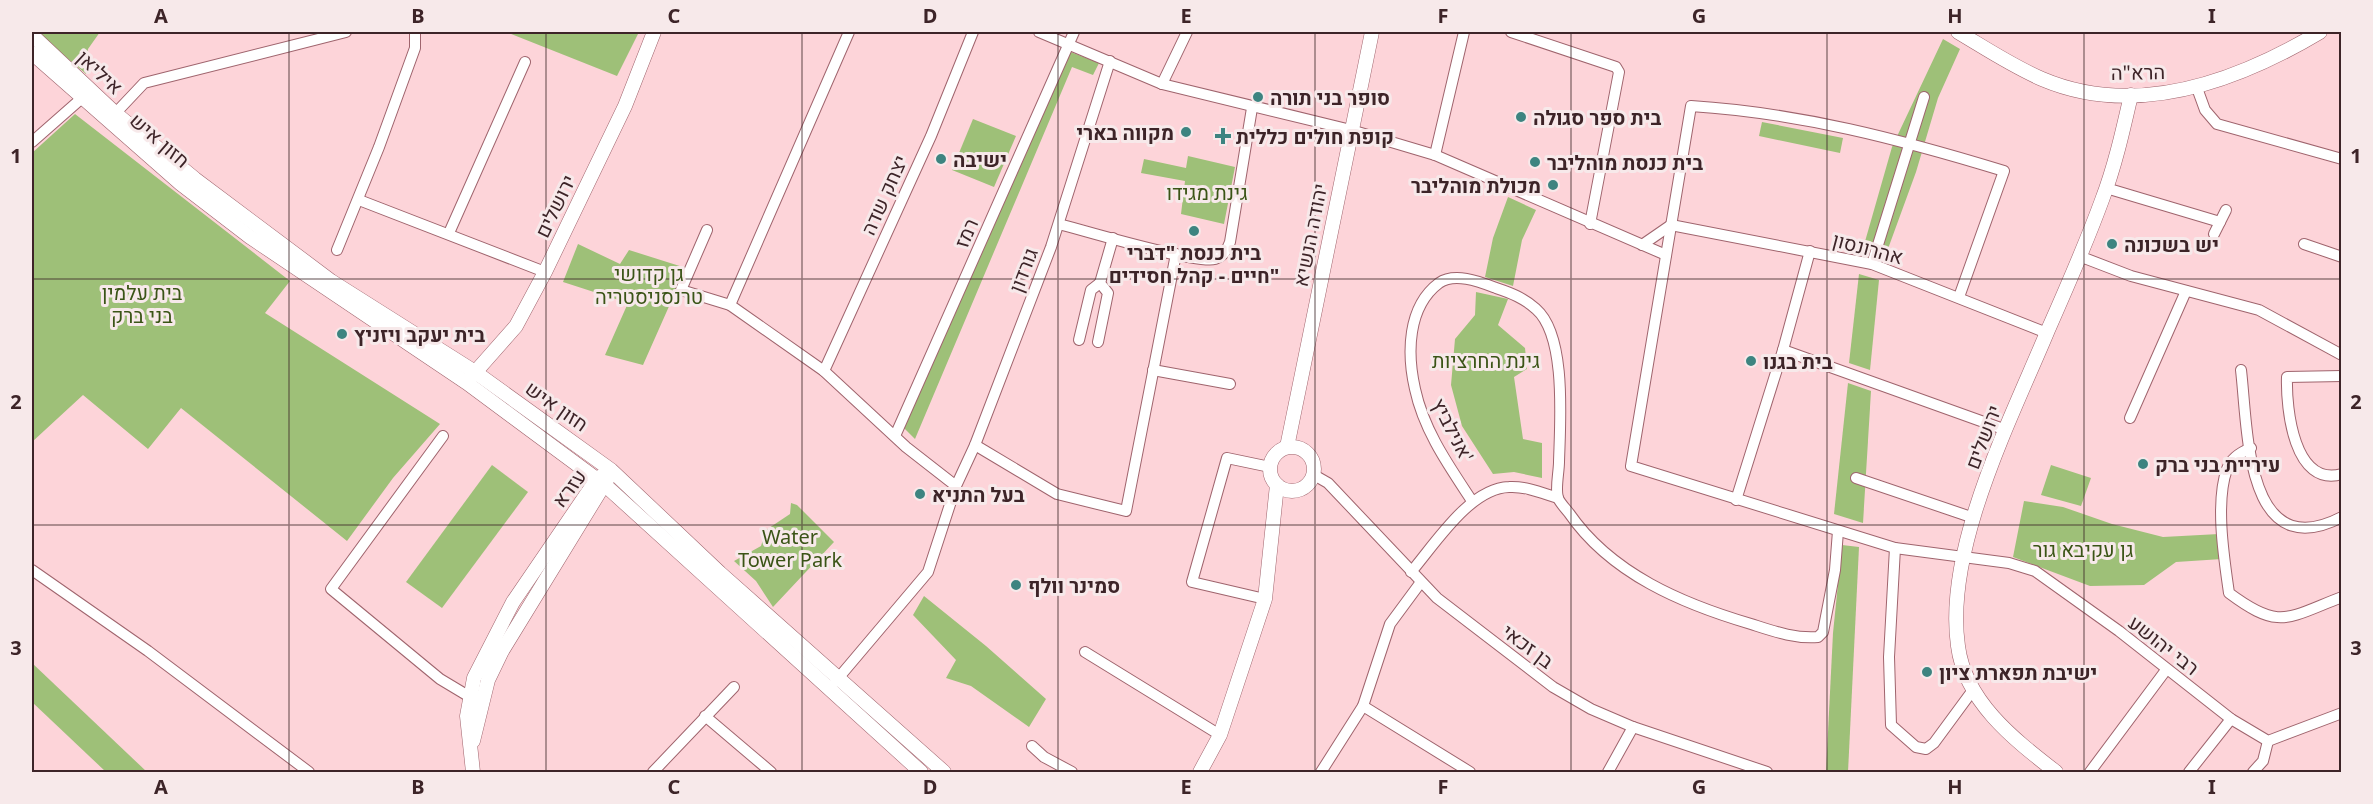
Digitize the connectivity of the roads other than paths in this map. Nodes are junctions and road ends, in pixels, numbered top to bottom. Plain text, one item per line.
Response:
1 (346, 32) edge
2 (415, 32) edge
3 (654, 32) edge
4 (849, 32) edge
5 (973, 32) edge
6 (1039, 32) edge
7 (1074, 32) edge
8 (1187, 32) edge
9 (1372, 32) edge
10 (1464, 32) edge
11 (1511, 32) edge
12 (1958, 32) edge
13 (2320, 32) edge
14 (32, 35) edge
15 (1069, 44) junction
16 (32, 53) edge
17 (1110, 61) junction
18 (525, 62) dead end
19 (1162, 84) junction
20 (2197, 88) junction
21 (2132, 95) junction
22 (1924, 97) dead end
23 (82, 98) junction
24 (1252, 108) junction
25 (111, 117) junction
26 (1351, 130) junction
27 (1908, 141) junction
28 (32, 142) edge
29 (1435, 155) junction
30 (2342, 159) edge
31 (2106, 188) junction
32 (359, 200) junction
33 (2226, 210) dead end
34 (2220, 222) junction
35 (1059, 224) junction
36 (1590, 224) junction
37 (1671, 225) junction
38 (707, 230) dead end
39 (449, 233) junction
40 (2214, 234) dead end
41 (1113, 238) junction
42 (2304, 244) dead end
43 (1642, 246) junction
44 (337, 250) dead end
45 (1810, 251) junction
46 (1176, 254) junction
47 (1666, 255) junction
48 (2079, 256) junction
49 (2342, 257) edge
50 (1872, 264) junction
51 (545, 272) junction
52 (1100, 283) junction
53 (2186, 291) junction
54 (1959, 297) junction
55 (730, 304) junction
56 (2047, 333) junction
57 (1079, 340) dead end
58 (1098, 342) dead end
59 (1783, 350) junction
60 (2342, 355) edge
61 (1153, 369) junction
62 (2241, 369) dead end
63 (824, 371) junction
64 (2342, 376) edge
65 (471, 377) junction
66 (1230, 384) dead end
67 (2130, 418) dead end
68 (2006, 430) junction
69 (443, 436) dead end
70 (895, 436) junction
71 (975, 445) junction
72 (1287, 447) junction
73 (2251, 448) junction
74 (1270, 467) junction
75 (611, 470) junction
76 (2342, 474) edge
77 (1314, 475) junction
78 (1856, 478) dead end
79 (601, 482) junction
80 (956, 486) junction
81 (1277, 486) junction
82 (1558, 498) junction
83 (1736, 500) junction
84 (1472, 501) junction
85 (2342, 517) edge
86 (1974, 518) junction
87 (1838, 531) junction
88 (1895, 548) junction
89 (1962, 558) junction
90 (32, 570) edge
91 (1411, 572) junction
92 (1421, 582) junction
93 (2342, 597) edge
94 (1265, 599) junction
95 (1084, 652) dead end
96 (2166, 670) junction
97 (834, 683) junction
98 (734, 687) dead end
99 (1973, 690) junction
100 (470, 697) junction
101 (1363, 706) junction
102 (2342, 713) edge
103 (705, 716) junction
104 (2231, 719) junction
105 (1633, 727) junction
106 (1220, 735) junction
107 (2268, 741) junction
108 (1032, 746) dead end
109 (470, 755) junction
110 (929, 759) junction
111 (309, 772) edge
112 (473, 772) edge
113 (653, 772) edge
114 (771, 772) edge
115 (919, 772) edge
116 (944, 772) edge
117 (1072, 772) edge
118 (1200, 772) edge
119 (1322, 772) edge
120 (1470, 772) edge
121 (1608, 772) edge
122 (1767, 772) edge
123 (2056, 772) edge
124 (2090, 772) edge
125 (2189, 772) edge
126 (2253, 772) edge

1 - 25 street
2 - 32 street
3 - 51 street, ירושלים
4 - 55 street
5 - 63 street, יצחק שדה
6 - 15 street
7 - 15 street, רמז
8 - 19 street
9 - 26 street, יהודה הנשיא
10 - 29 street
11 - 36 street
12 - 21 street, הרא"ה
13 - 20 street, הרא"ה
14 - 25 street, איליאן
15 - 17 street
15 - 70 street, רמז
16 - 23 street, איליאן
17 - 19 street
17 - 35 street, גורדון
18 - 39 street
19 - 24 street
20 - 21 street, הרא"ה
20 - 30 street
21 - 31 street, ירושלים
22 - 27 street
23 - 25 street, איליאן
23 - 28 street
24 - 26 street
24 - 46 street
25 - 65 street, חזון איש
26 - 29 street
26 - 72 street, יהודה הנשיא
27 - 37 street
27 - 50 street
27 - 54 street
29 - 36 street
31 - 34 street
31 - 48 street, ירושלים
32 - 39 street
32 - 44 street
33 - 34 street
34 - 40 street
35 - 41 street
35 - 71 street, גורדון
36 - 43 street
37 - 43 street
37 - 45 street, אהרונסון
37 - 47 street
38 - 55 street
39 - 51 street
41 - 46 street
41 - 52 street
42 - 49 street
43 - 47 street
45 - 50 street, אהרונסון
45 - 59 street
46 - 61 street
47 - 83 street, רבי יהושע
48 - 53 street
48 - 56 street, ירושלים
50 - 54 street, אהרונסון
51 - 65 street, ירושלים
52 - 57 street
52 - 58 street
53 - 60 street
53 - 67 street
54 - 56 street, אהרונסון
55 - 63 street
56 - 68 street, ירושלים
59 - 68 street
59 - 83 street
61 - 66 street
61 - 71 street
62 - 73 street
63 - 70 street
64 - 76 street
65 - 75 street, חזון איש
65 - 79 street, חזון איש
68 - 86 street, ירושלים
69 - 100 street
70 - 80 street
71 - 80 street, גורדון
72 - 74 street
72 - 77 street
73 - 85 street
73 - 93 street
74 - 81 street
74 - 94 street
75 - 79 street, עזרא
75 - 97 street, חזון איש
77 - 81 street
77 - 91 street, בן זכאי
78 - 86 street
79 - 97 street, חזון איש
79 - 100 street, עזרא
79 - 109 street, עזרא
80 - 97 street, גורדון
81 - 94 street
82 - 84 street
82 - 84 street, אנילביץ'
82 - 87 street
83 - 87 street, רבי יהושע
84 - 91 street
86 - 89 street, ירושלים
87 - 88 street, רבי יהושע
88 - 89 street, רבי יהושע
88 - 99 street
89 - 96 street, רבי יהושע
89 - 99 street, ירושלים
90 - 111 street
91 - 92 street, בן זכאי
92 - 101 street
92 - 105 street, בן זכאי
94 - 106 street
95 - 106 street
96 - 104 street, רבי יהושע
96 - 124 street
97 - 110 street, חזון איש
97 - 115 street, חזון איש
98 - 103 street
99 - 123 street, ירושלים
100 - 109 street, עזרא
101 - 119 street
101 - 120 street
102 - 107 street
103 - 113 street
103 - 114 street
104 - 107 street, רבי יהושע
104 - 125 street
105 - 121 street
105 - 122 street, בן זכאי
106 - 118 street
107 - 126 street
108 - 117 street
109 - 112 street, עזרא
110 - 115 street
110 - 116 street, חזון איש

